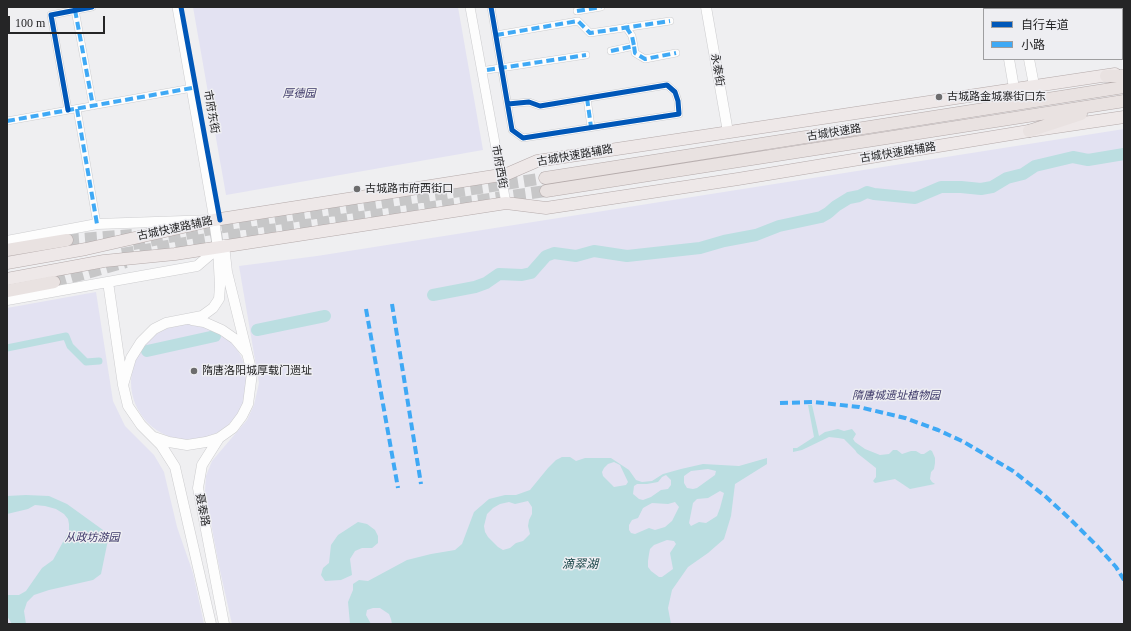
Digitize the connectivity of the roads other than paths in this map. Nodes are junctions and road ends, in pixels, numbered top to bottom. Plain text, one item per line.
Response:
1 (92, 7) edge
2 (176, 7) edge
3 (182, 7) edge
4 (470, 7) edge
5 (476, 7) edge
6 (492, 7) edge
7 (601, 7) edge
8 (706, 7) edge
9 (709, 7) edge
10 (576, 9) edge
11 (61, 10) edge
12 (75, 10) junction
13 (578, 21) junction
14 (670, 21) dead end
15 (626, 28) junction
16 (496, 35) junction
17 (634, 46) junction
18 (611, 51) dead end
19 (676, 53) dead end
20 (586, 55) dead end
21 (1009, 60) edge
22 (1030, 60) edge
23 (502, 67) junction
24 (487, 70) junction
25 (1124, 72) edge
26 (1106, 76) junction
27 (1124, 76) edge
28 (1034, 86) junction
29 (1124, 87) edge
30 (192, 88) junction
31 (1014, 88) junction
32 (587, 98) junction
33 (1121, 102) edge
34 (508, 104) junction
35 (93, 106) junction
36 (77, 109) junction
37 (68, 110) junction
38 (1124, 117) edge
39 (7, 121) edge
40 (591, 127) junction
41 (1029, 131) junction
42 (729, 132) junction
43 (504, 174) junction
44 (545, 178) tunnel mouth
45 (546, 191) tunnel mouth
46 (506, 203) junction
47 (217, 220) junction
48 (98, 224) junction
49 (67, 240) tunnel mouth
50 (7, 241) edge
51 (221, 248) junction
52 (7, 250) edge
53 (7, 263) edge
54 (7, 279) edge
55 (54, 282) tunnel mouth
56 (108, 282) junction
57 (7, 291) edge
58 (7, 300) edge
59 (184, 318) junction
60 (247, 354) junction
61 (123, 385) junction
62 (152, 437) junction
63 (219, 438) junction
64 (211, 624) edge
65 (224, 624) edge

1 - 12 street
2 - 30 street, 市府东街
3 - 47 street, 市府东街
4 - 43 street, 市府西街
5 - 24 street, 市府西街
6 - 16 street
7 - 10 street
8 - 42 main road, 永泰街
9 - 42 main road, 永泰街
10 - 13 street
11 - 12 street
11 - 37 street
12 - 35 street
13 - 15 street
13 - 16 street
14 - 15 street
15 - 17 street
16 - 23 street
17 - 18 street
17 - 19 street
20 - 23 street
21 - 31 main road
22 - 28 main road
23 - 24 street
23 - 34 street
24 - 43 street, 市府西街
25 - 26 main road, 古城快速路辅路
26 - 27 highway
26 - 28 main road, 古城快速路辅路
28 - 31 main road, 古城快速路辅路
29 - 44 highway, 古城快速路
30 - 35 street
30 - 47 street, 市府东街
31 - 42 main road, 古城快速路辅路
32 - 34 street
32 - 40 street
32 - 40 street
33 - 41 highway
33 - 45 highway, 古城快速路
34 - 40 street
35 - 36 street
36 - 37 street
36 - 48 street
37 - 39 street
38 - 41 main road, 古城快速路辅路
41 - 46 main road, 古城快速路辅路
42 - 43 main road, 古城快速路辅路
43 - 46 street, 市府西街
43 - 47 main road, 古城快速路辅路
46 - 51 main road, 古城快速路辅路
47 - 48 main road
47 - 51 main road, 市府东街
47 - 53 main road, 古城快速路辅路
48 - 50 main road
49 - 52 highway
51 - 54 main road, 古城快速路辅路
51 - 56 main road
51 - 59 main road
51 - 60 main road, 聂泰路
55 - 57 highway
56 - 58 main road
56 - 61 main road, 聂泰路
59 - 60 main road
59 - 61 main road
60 - 63 main road, 聂泰路
61 - 62 main road, 聂泰路
62 - 63 main road
62 - 64 main road, 聂泰路
63 - 65 main road, 聂泰路

